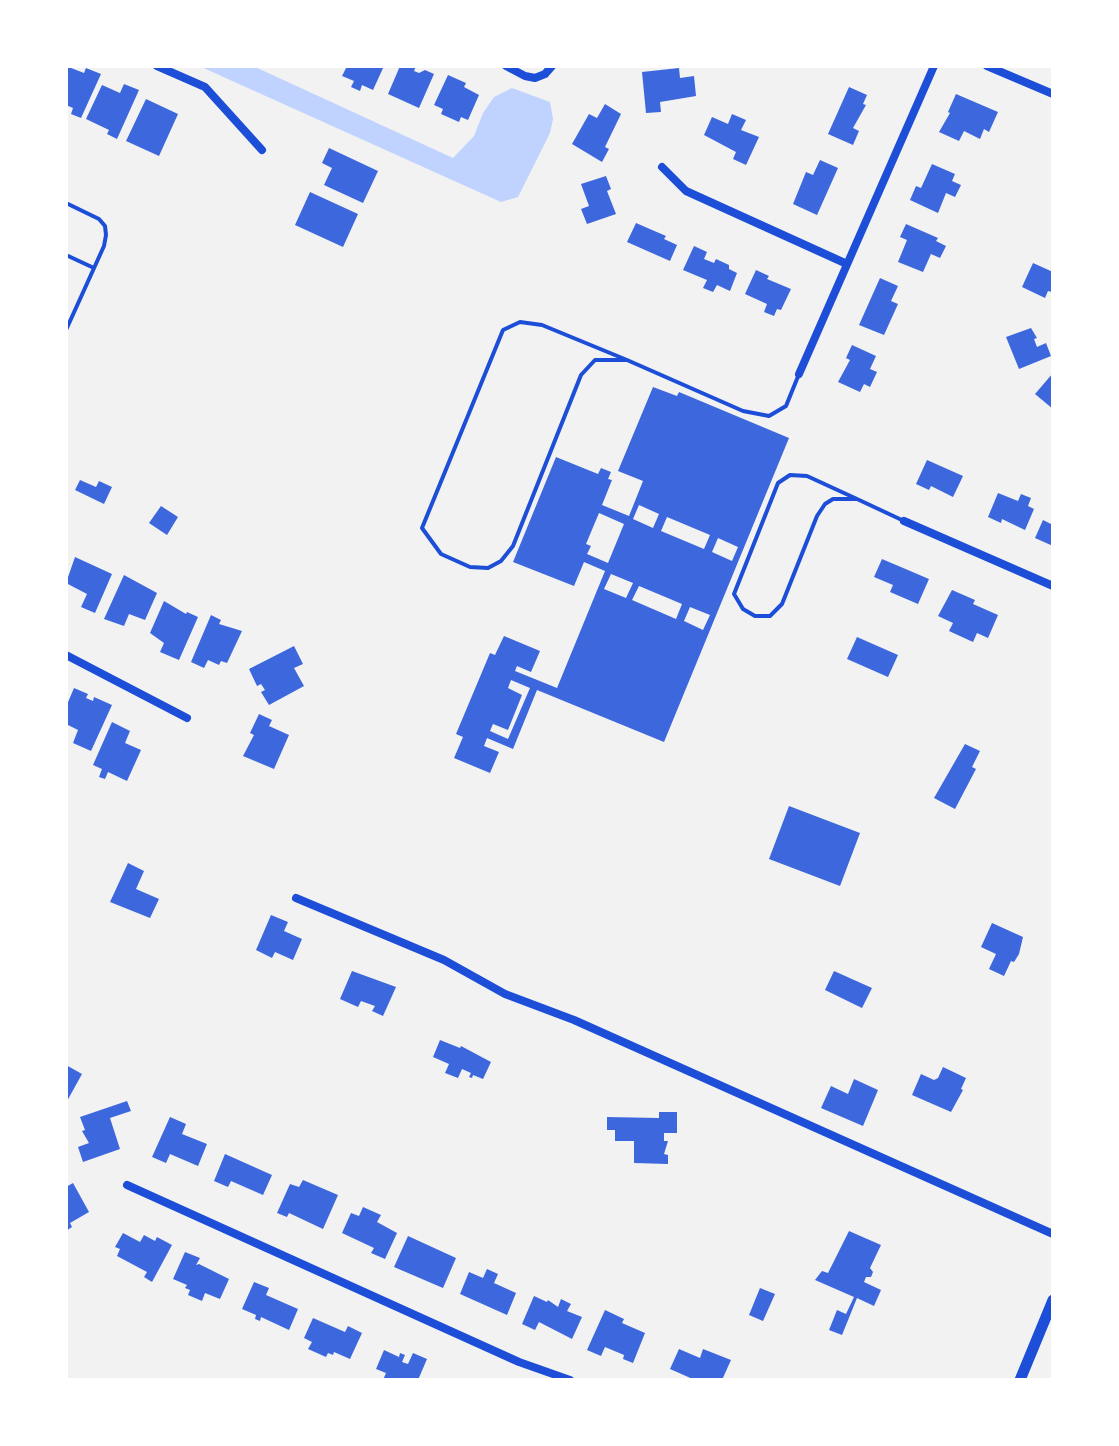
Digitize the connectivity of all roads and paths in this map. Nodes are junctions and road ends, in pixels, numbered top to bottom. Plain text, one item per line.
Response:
1 (157, 66) edge
2 (506, 66) edge
3 (552, 66) edge
4 (934, 66) edge
5 (987, 66) edge
6 (1053, 94) edge
7 (262, 150) dead end
8 (662, 167) dead end
9 (66, 203) edge
10 (66, 255) edge
11 (847, 264) junction
12 (94, 268) junction
13 (66, 330) edge
14 (627, 360) junction
15 (799, 374) joint
16 (857, 499) junction
17 (904, 521) joint
18 (1053, 586) edge
19 (66, 655) edge
20 (187, 718) dead end
21 (296, 898) dead end
22 (127, 1185) dead end
23 (1053, 1234) edge
24 (1053, 1300) edge
25 (570, 1380) edge
26 (1020, 1380) edge

1 - 7 street
2 - 3 street
4 - 11 street
5 - 6 street
8 - 11 street
9 - 12 lane
10 - 12 lane
11 - 15 street
12 - 13 lane
14 - 14 lane
14 - 15 lane
16 - 16 lane
16 - 17 lane
17 - 18 street
19 - 20 street
21 - 23 street
22 - 25 street
24 - 26 street

